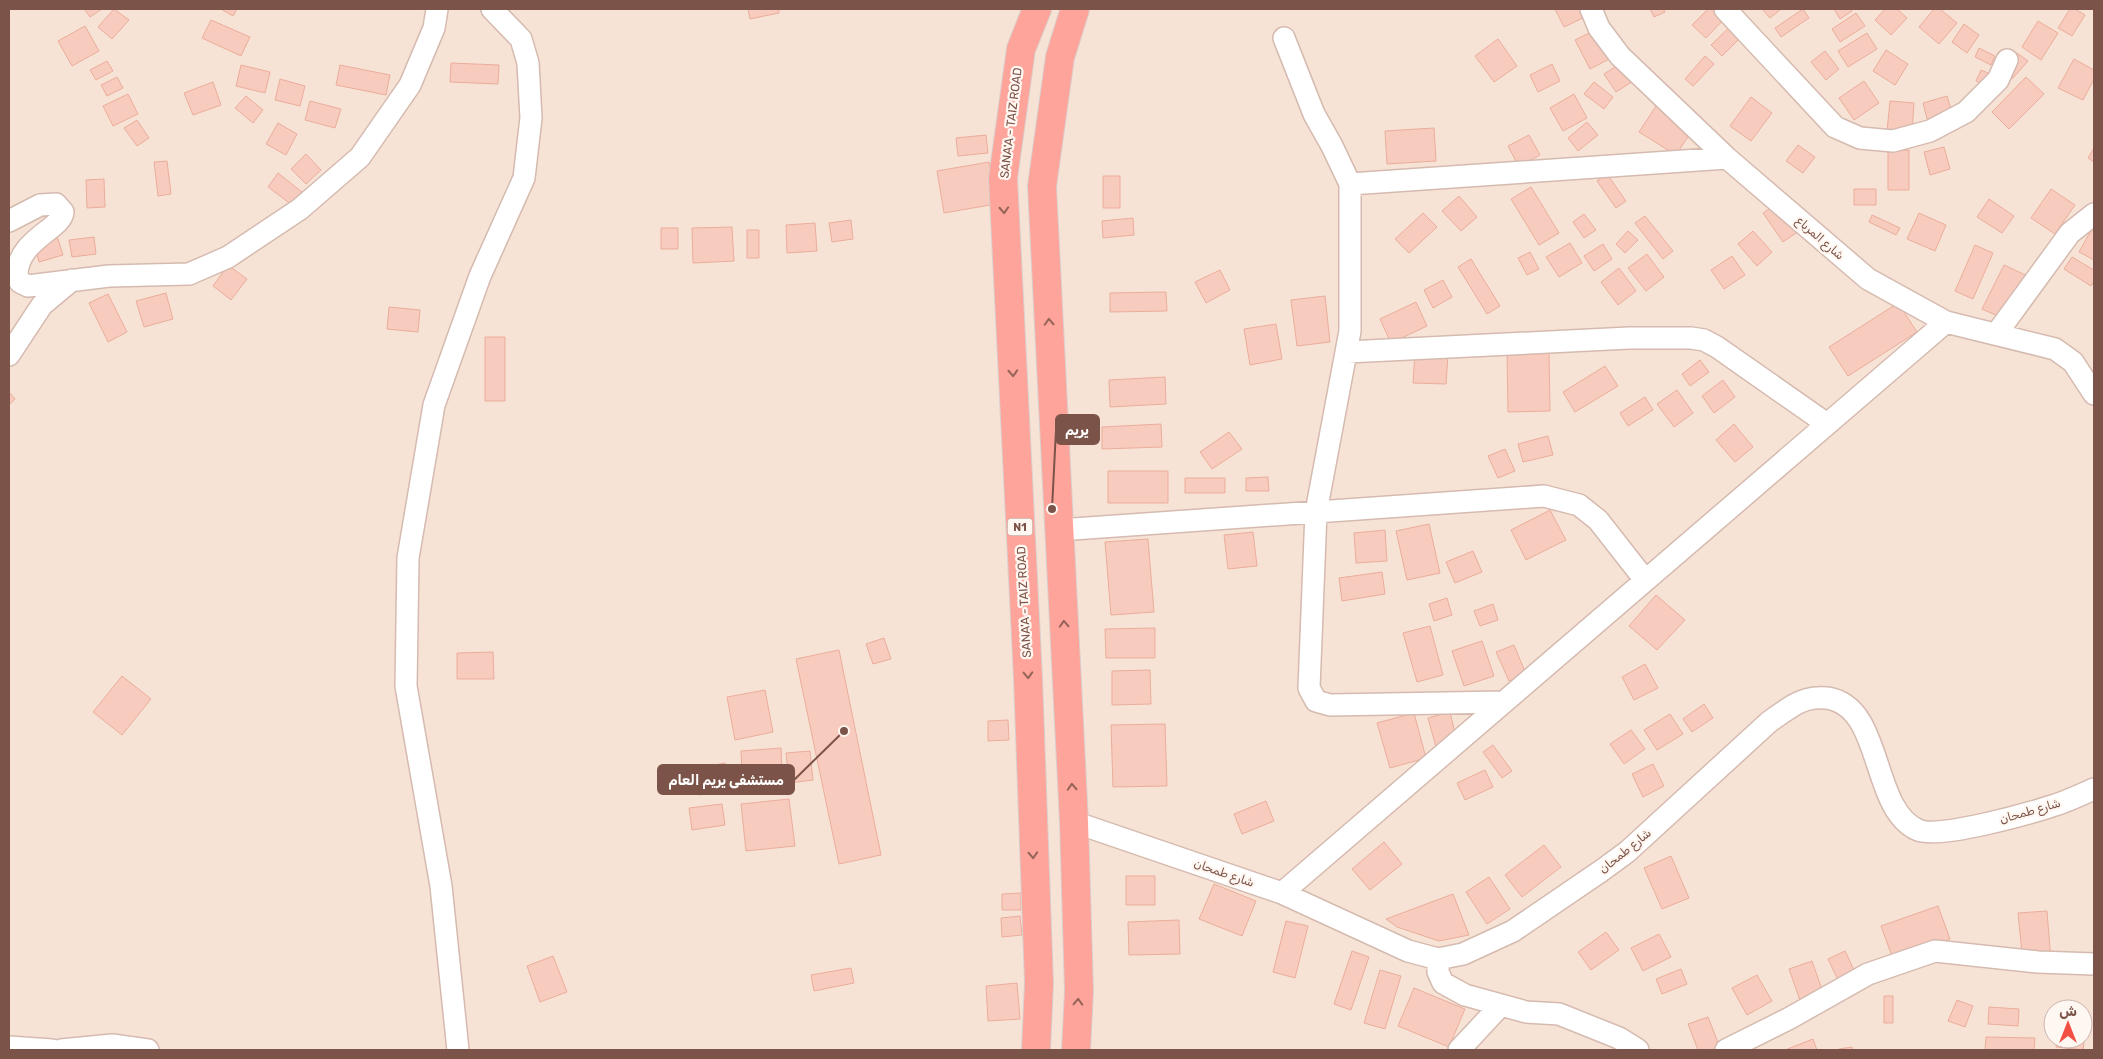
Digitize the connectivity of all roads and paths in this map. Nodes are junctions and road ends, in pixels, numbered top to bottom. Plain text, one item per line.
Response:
1 (438, 9) edge
2 (492, 9) edge
3 (1037, 9) edge
4 (1075, 9) edge
5 (1592, 9) edge
6 (1725, 9) edge
7 (1284, 38) dead end
8 (2007, 60) dead end
9 (1727, 158) junction
10 (1350, 184) junction
11 (2094, 214) edge
12 (9, 220) edge
13 (72, 280) junction
14 (1946, 322) junction
15 (1997, 333) junction
16 (1347, 352) junction
17 (9, 355) edge
18 (2094, 394) edge
19 (1827, 424) junction
20 (1316, 512) junction
21 (1059, 530) junction
22 (1645, 580) junction
23 (1502, 702) junction
24 (2094, 789) edge
25 (1032, 818) junction
26 (1074, 822) junction
27 (1282, 892) junction
28 (1438, 959) junction
29 (2094, 964) edge
30 (1501, 1005) junction
31 (9, 1047) edge
32 (52, 1050) edge
33 (61, 1050) edge
34 (148, 1050) edge
35 (458, 1050) edge
36 (1036, 1050) edge
37 (1076, 1050) edge
38 (1459, 1050) edge
39 (1638, 1050) edge
40 (1726, 1050) edge

1 - 13 street
2 - 35 street
3 -> 25 highway, SANA'A - TAIZ ROAD / N1
21 -> 4 highway
5 - 9 street, شارع المرباع
6 - 8 street
7 - 10 street
9 - 10 street
9 - 14 street, شارع المرباع
10 - 16 street
11 - 15 street
12 - 13 street
13 - 17 street
14 - 15 street, شارع المرباع
14 - 19 street
15 - 18 street, شارع المرباع
16 - 19 street
16 - 20 street
19 - 22 street
20 - 21 street
20 - 22 street
20 - 23 street
26 -> 21 highway
22 - 23 street
23 - 27 street
24 - 28 street, شارع طمحان
25 - 26 highway
25 -> 36 highway, SANA'A - TAIZ ROAD / N1
26 - 27 street, شارع طمحان
37 -> 26 highway
27 - 28 street, شارع طمحان
28 - 30 street
29 - 40 street
30 - 38 street
30 - 39 street
31 - 32 street
33 - 34 street

